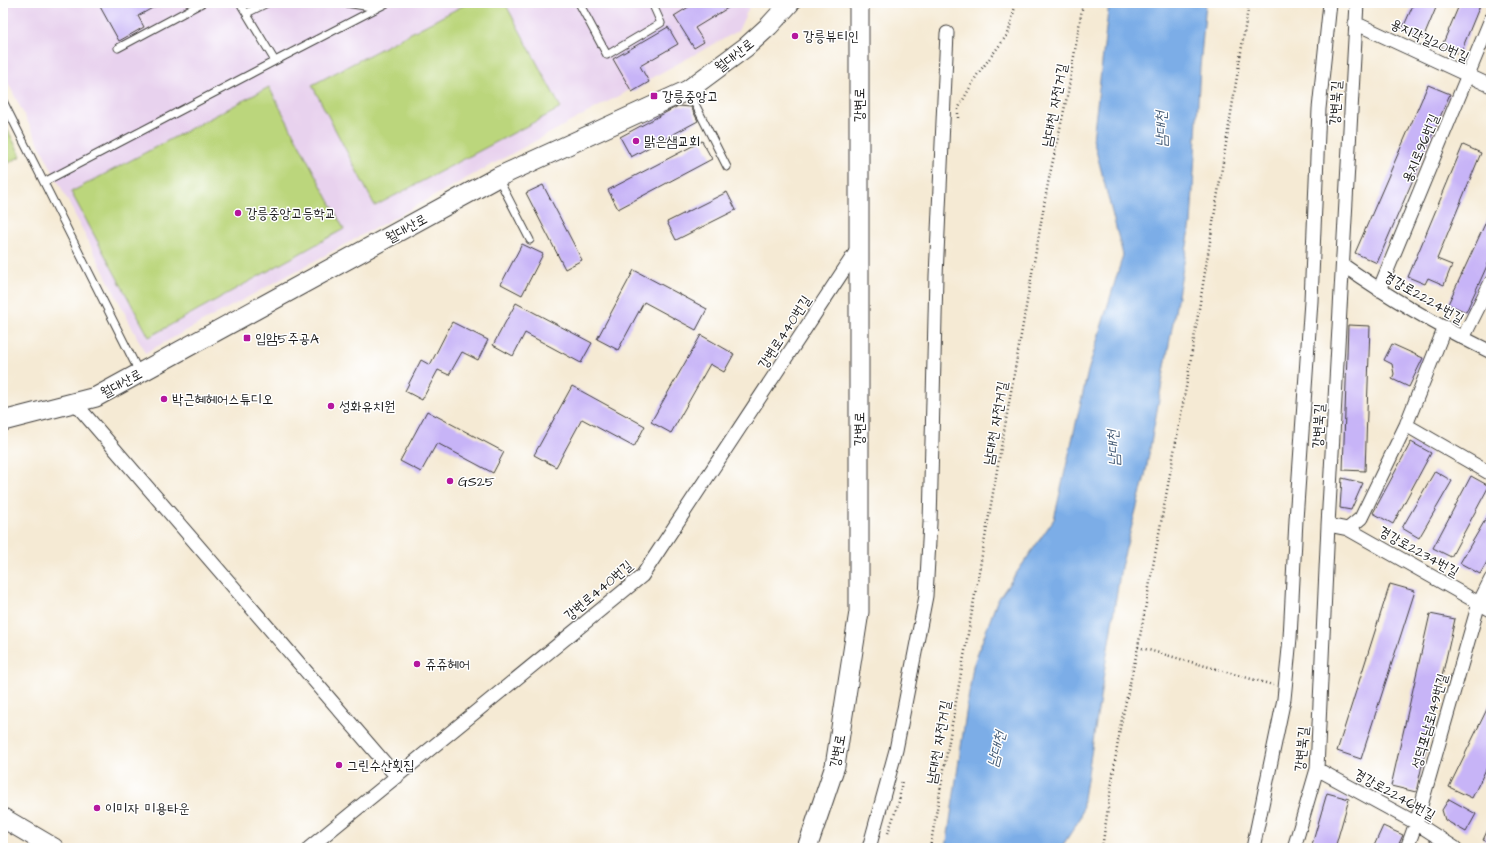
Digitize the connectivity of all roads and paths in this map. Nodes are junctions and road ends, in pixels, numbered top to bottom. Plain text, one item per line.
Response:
1 (202, 3) edge
2 (240, 3) edge
3 (267, 3) edge
4 (346, 3) edge
5 (387, 3) edge
6 (579, 3) edge
7 (652, 3) edge
8 (790, 3) edge
9 (859, 3) edge
10 (1083, 3) edge
11 (1248, 3) edge
12 (1330, 3) edge
13 (1357, 3) edge
14 (377, 8) junction
15 (246, 13) junction
16 (1491, 19) edge
17 (1355, 22) junction
18 (947, 34) dead end
19 (118, 48) dead end
20 (275, 61) junction
21 (1468, 76) junction
22 (1491, 86) edge
23 (688, 90) junction
24 (3, 101) edge
25 (727, 167) dead end
26 (498, 177) junction
27 (44, 182) junction
28 (530, 240) dead end
29 (859, 247) junction
30 (1342, 265) junction
31 (1491, 282) edge
32 (1379, 290) junction
33 (1445, 327) junction
34 (1463, 338) junction
35 (1491, 352) edge
36 (140, 374) junction
37 (75, 403) junction
38 (3, 421) edge
39 (1406, 425) junction
40 (1491, 474) edge
41 (1328, 526) junction
42 (1348, 529) junction
43 (1491, 579) edge
44 (1479, 603) junction
45 (1491, 610) edge
46 (1138, 647) junction
47 (1285, 688) junction
48 (1317, 769) junction
49 (396, 776) junction
50 (3, 818) edge
51 (1416, 823) junction
52 (54, 848) edge
53 (309, 848) edge
54 (808, 848) edge
55 (869, 848) edge
56 (930, 848) edge
57 (1102, 848) edge
58 (1253, 848) edge
59 (1294, 848) edge
60 (1407, 848) edge
61 (1455, 848) edge

1 - 19 lane
2 - 15 lane
3 - 15 lane
4 - 14 lane
5 - 14 lane
6 - 7 lane
8 - 23 street, 월대산로
9 - 29 street, 강변로
10 - 56 path, 남대천 자전거길
11 - 46 path
12 - 47 street
13 - 17 street, 강변북길
14 - 20 lane
15 - 20 lane
16 - 21 street, 용지로96번길
17 - 21 street, 용지각길20번길
17 - 30 street, 강변북길
18 - 55 street
20 - 27 lane
21 - 22 street, 용지각길20번길
21 - 32 street, 용지로96번길
23 - 25 lane
23 - 26 street, 월대산로
24 - 27 lane
26 - 28 lane
26 - 36 street, 월대산로
27 - 36 lane
29 - 49 street, 강변로440번길
29 - 54 street, 강변로
30 - 32 street, 경강로2224번길
30 - 41 street, 강변북길
31 - 34 street
32 - 33 street, 경강로2224번길
33 - 34 street, 경강로2224번길
33 - 39 street
34 - 35 street, 경강로2224번길
36 - 37 street, 월대산로
37 - 38 street, 월대산로
37 - 49 street
39 - 40 street
39 - 42 street
41 - 42 street, 경강로2234번길
41 - 48 street, 강변북길
42 - 44 street, 경강로2234번길
43 - 44 street, 성덕포남로149번길
44 - 45 street, 경강로2234번길
44 - 51 street, 성덕포남로149번길
46 - 47 path
46 - 57 path
47 - 58 street
48 - 51 street, 경강로2246번길
48 - 59 street, 강변북길
49 - 53 street, 강변로440번길
50 - 52 street
51 - 60 street, 성덕포남로149번길
51 - 61 street, 경강로2246번길

